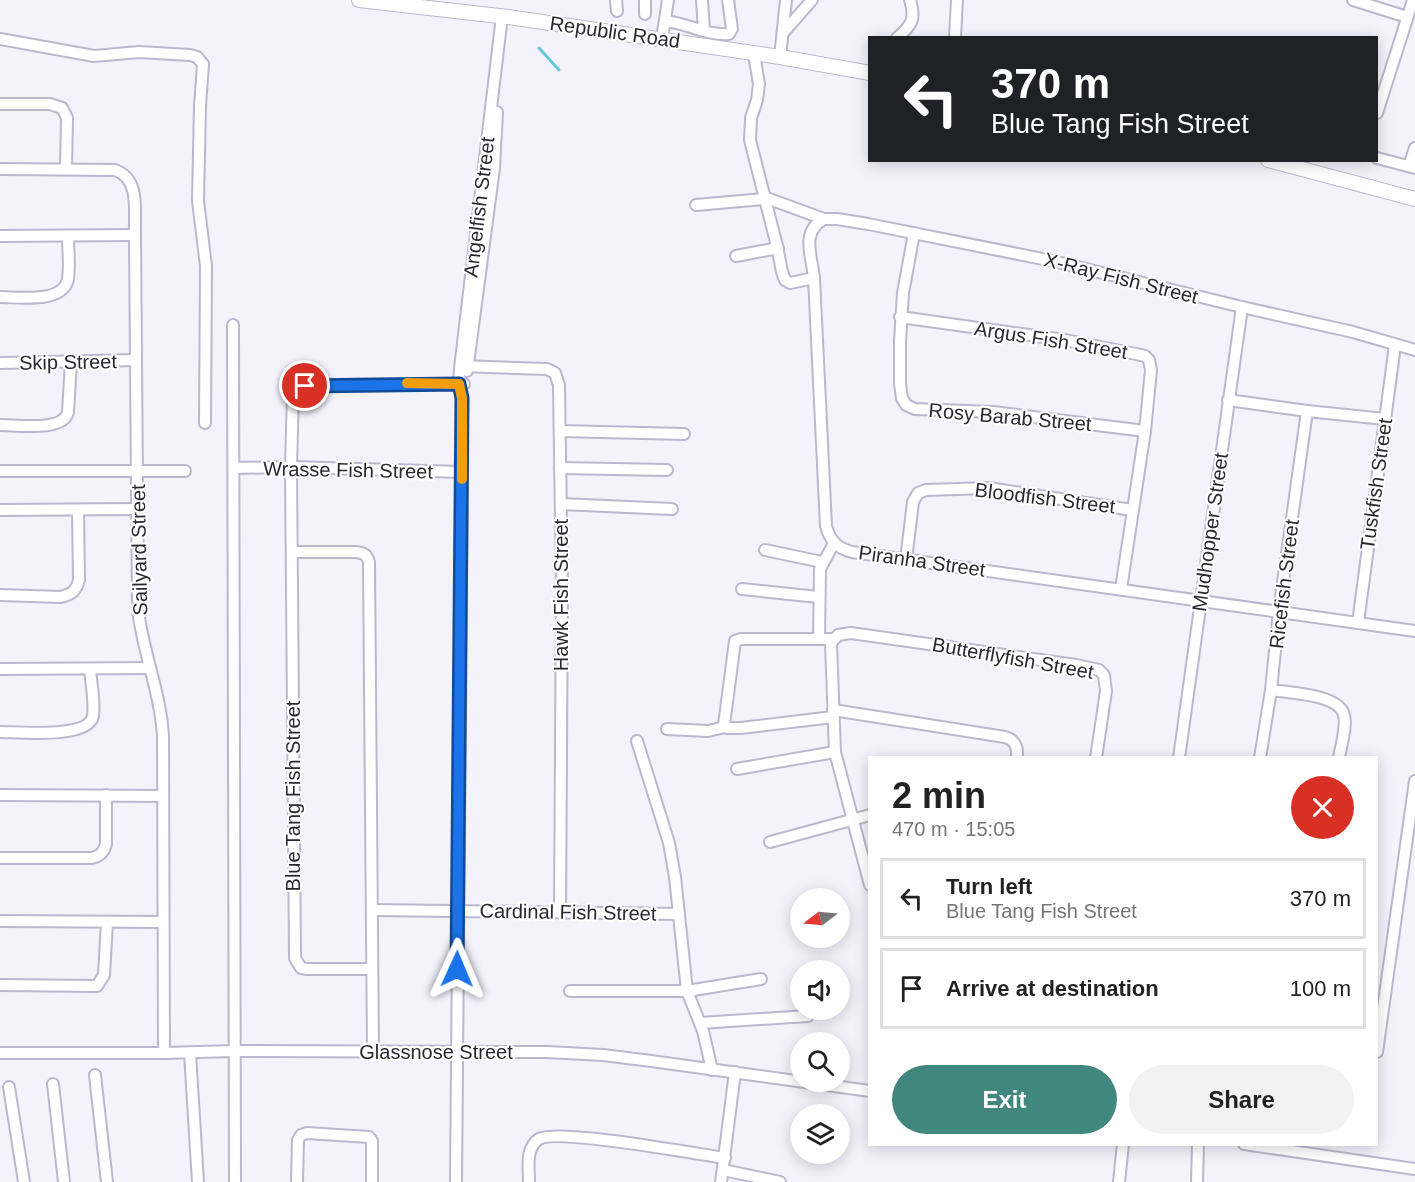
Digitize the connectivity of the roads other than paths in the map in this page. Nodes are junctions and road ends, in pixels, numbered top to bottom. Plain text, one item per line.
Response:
1 (359, 0) edge
2 (645, 0) edge
3 (668, 0) edge
4 (702, 0) edge
5 (728, 0) edge
6 (786, 0) edge
7 (812, 0) edge
8 (910, 0) edge
9 (957, 0) edge
10 (1353, 0) edge
11 (1413, 0) edge
12 (645, 14) dead end
13 (505, 16) junction
14 (1407, 17) junction
15 (665, 21) junction
16 (704, 31) junction
17 (782, 34) junction
18 (899, 36) edge
19 (955, 36) edge
20 (0, 39) edge
21 (662, 39) junction
22 (754, 54) junction
23 (780, 57) junction
24 (868, 73) edge
25 (0, 104) edge
26 (1378, 108) edge
27 (1415, 148) edge
28 (1378, 158) edge
29 (1276, 162) edge
30 (1412, 167) edge
31 (0, 169) edge
32 (66, 169) junction
33 (764, 198) junction
34 (1415, 199) edge
35 (696, 205) dead end
36 (824, 219) junction
37 (914, 233) junction
38 (135, 235) junction
39 (0, 236) edge
40 (68, 236) junction
41 (778, 248) junction
42 (736, 256) dead end
43 (814, 278) junction
44 (0, 297) edge
45 (1242, 307) junction
46 (900, 317) junction
47 (234, 325) dead end
48 (1395, 345) junction
49 (1415, 350) edge
50 (136, 360) junction
51 (71, 362) junction
52 (0, 363) edge
53 (464, 366) junction
54 (463, 384) junction
55 (1228, 400) junction
56 (1307, 411) junction
57 (1385, 419) junction
58 (205, 423) dead end
59 (0, 425) edge
60 (560, 431) junction
61 (1145, 431) junction
62 (684, 434) dead end
63 (234, 468) junction
64 (291, 468) junction
65 (560, 468) junction
66 (138, 470) junction
67 (667, 470) dead end
68 (0, 471) edge
69 (185, 471) dead end
70 (462, 472) junction
71 (561, 504) junction
72 (672, 508) dead end
73 (136, 509) junction
74 (0, 510) edge
75 (78, 510) junction
76 (1132, 510) junction
77 (834, 543) junction
78 (765, 550) dead end
79 (292, 552) junction
80 (906, 560) junction
81 (822, 562) junction
82 (741, 589) dead end
83 (1121, 589) junction
84 (0, 596) edge
85 (818, 597) junction
86 (1200, 601) junction
87 (1279, 611) junction
88 (1358, 623) junction
89 (1415, 631) edge
90 (835, 637) junction
91 (819, 639) junction
92 (150, 668) junction
93 (0, 669) edge
94 (90, 669) junction
95 (1271, 690) junction
96 (833, 713) junction
97 (724, 727) junction
98 (667, 729) dead end
99 (0, 732) edge
100 (637, 741) dead end
101 (836, 752) junction
102 (1017, 756) edge
103 (1096, 756) edge
104 (1179, 756) edge
105 (1260, 756) edge
106 (1339, 756) edge
107 (737, 769) dead end
108 (1415, 781) edge
109 (0, 795) edge
110 (106, 795) junction
111 (163, 796) junction
112 (868, 815) edge
113 (852, 819) junction
114 (770, 842) dead end
115 (0, 858) edge
116 (868, 878) edge
117 (372, 910) junction
118 (458, 910) junction
119 (560, 912) junction
120 (678, 914) junction
121 (0, 921) edge
122 (107, 922) junction
123 (163, 922) junction
124 (372, 969) junction
125 (761, 979) dead end
126 (0, 986) edge
127 (570, 991) dead end
128 (687, 992) junction
129 (790, 1017) edge
130 (700, 1023) junction
131 (1378, 1045) edge
132 (234, 1051) junction
133 (373, 1052) junction
134 (456, 1052) junction
135 (0, 1053) edge
136 (164, 1053) junction
137 (190, 1053) junction
138 (712, 1070) junction
139 (735, 1072) junction
140 (95, 1075) dead end
141 (53, 1084) dead end
142 (9, 1087) dead end
143 (868, 1091) edge
144 (1123, 1146) edge
145 (1198, 1146) edge
146 (1258, 1146) edge
147 (725, 1158) junction
148 (1415, 1169) edge
149 (723, 1170) junction
150 (24, 1182) edge
151 (64, 1182) edge
152 (107, 1182) edge
153 (198, 1182) edge
154 (235, 1182) edge
155 (297, 1182) edge
156 (372, 1182) edge
157 (456, 1182) edge
158 (529, 1182) edge
159 (721, 1182) edge
160 (780, 1182) edge
161 (1119, 1182) edge
162 (1197, 1182) edge

1 - 13 street, Republic Road
2 - 12 street
3 - 15 street
4 - 16 street
5 - 16 street
6 - 17 street
7 - 17 street
8 - 18 street
9 - 19 street
10 - 14 street
11 - 14 street
13 - 21 street, Republic Road
13 - 53 street, Angelfish Street
14 - 26 street
15 - 16 street
15 - 21 street
17 - 23 street
20 - 58 street
21 - 22 street, Republic Road
22 - 23 street, Republic Road
22 - 33 street
23 - 24 street, Republic Road
25 - 32 street
27 - 30 street
28 - 30 street
29 - 34 street
31 - 32 street, Sailyard Street
32 - 38 street, Sailyard Street
33 - 35 street
33 - 36 street, X-Ray Fish Street
33 - 41 street
36 - 37 street, X-Ray Fish Street
36 - 43 street, Piranha Street
37 - 45 street, X-Ray Fish Street
37 - 46 street, Rosy Barab Street
38 - 40 street
38 - 50 street, Sailyard Street
39 - 40 street
40 - 44 street
41 - 42 street
41 - 43 street
43 - 77 street, Piranha Street
45 - 48 street, X-Ray Fish Street
45 - 55 street, Mudhopper Street
46 - 61 street, Argus Fish Street
46 - 61 street, Rosy Barab Street
47 - 63 street
48 - 49 street, X-Ray Fish Street
48 - 57 street, Tuskfish Street
50 - 51 street, Skip Street
50 - 66 street, Sailyard Street
51 - 52 street, Skip Street
51 - 59 street
53 - 54 street, Angelfish Street
53 - 60 street, Hawk Fish Street
54 - 64 street, Blue Tang Fish Street
54 - 70 street, Angelfish Street
55 - 56 street
55 - 86 street, Mudhopper Street
56 - 57 street
56 - 87 street, Ricefish Street
57 - 88 street, Tuskfish Street
60 - 62 street
60 - 65 street, Hawk Fish Street
61 - 76 street, Argus Fish Street
63 - 64 street, Wrasse Fish Street
63 - 132 street
64 - 70 street, Wrasse Fish Street
64 - 79 street, Blue Tang Fish Street
65 - 67 street
65 - 71 street, Hawk Fish Street
66 - 68 street
66 - 69 street
66 - 73 street, Sailyard Street
70 - 118 street, Angelfish Street
71 - 72 street
71 - 119 street, Hawk Fish Street
73 - 75 street
73 - 92 street, Sailyard Street
74 - 75 street
75 - 84 street
76 - 80 street, Bloodfish Street
76 - 83 street, Argus Fish Street
77 - 80 street, Piranha Street
77 - 81 street
78 - 81 street
79 - 117 street
79 - 124 street, Blue Tang Fish Street
80 - 83 street, Piranha Street
81 - 85 street
82 - 85 street
83 - 86 street, Piranha Street
85 - 91 street
86 - 87 street, Piranha Street
86 - 104 street, Mudhopper Street
87 - 88 street, Piranha Street
87 - 95 street, Ricefish Street
88 - 89 street, Piranha Street
90 - 91 street
90 - 96 street
90 - 103 street, Butterflyfish Street
91 - 97 street
92 - 94 street
92 - 111 street, Sailyard Street
93 - 94 street
94 - 99 street
95 - 105 street, Ricefish Street
95 - 106 street
96 - 97 street
96 - 101 street
96 - 102 street
97 - 98 street
100 - 120 street
101 - 107 street
101 - 113 street
108 - 131 street
109 - 110 street
110 - 111 street
110 - 115 street
111 - 123 street, Sailyard Street
112 - 113 street
113 - 114 street
113 - 116 street
117 - 118 street
117 - 124 street
118 - 119 street, Cardinal Fish Street
118 - 134 street, Angelfish Street
119 - 120 street, Cardinal Fish Street
120 - 128 street
121 - 122 street
122 - 123 street
122 - 126 street
123 - 136 street, Sailyard Street
124 - 133 street
125 - 128 street
127 - 128 street
128 - 130 street
129 - 130 street
130 - 138 street
132 - 133 street, Glassnose Street
132 - 137 street, Glassnose Street
132 - 154 street
133 - 134 street, Glassnose Street
134 - 138 street, Glassnose Street
134 - 157 street, Angelfish Street
135 - 136 street, Glassnose Street
136 - 137 street, Glassnose Street
137 - 153 street
138 - 139 street, Glassnose Street
139 - 143 street, Glassnose Street
139 - 147 street
140 - 152 street
141 - 151 street
142 - 150 street
144 - 161 street
145 - 162 street
146 - 148 street
147 - 149 street
147 - 158 street
149 - 159 street
149 - 160 street
155 - 156 street

